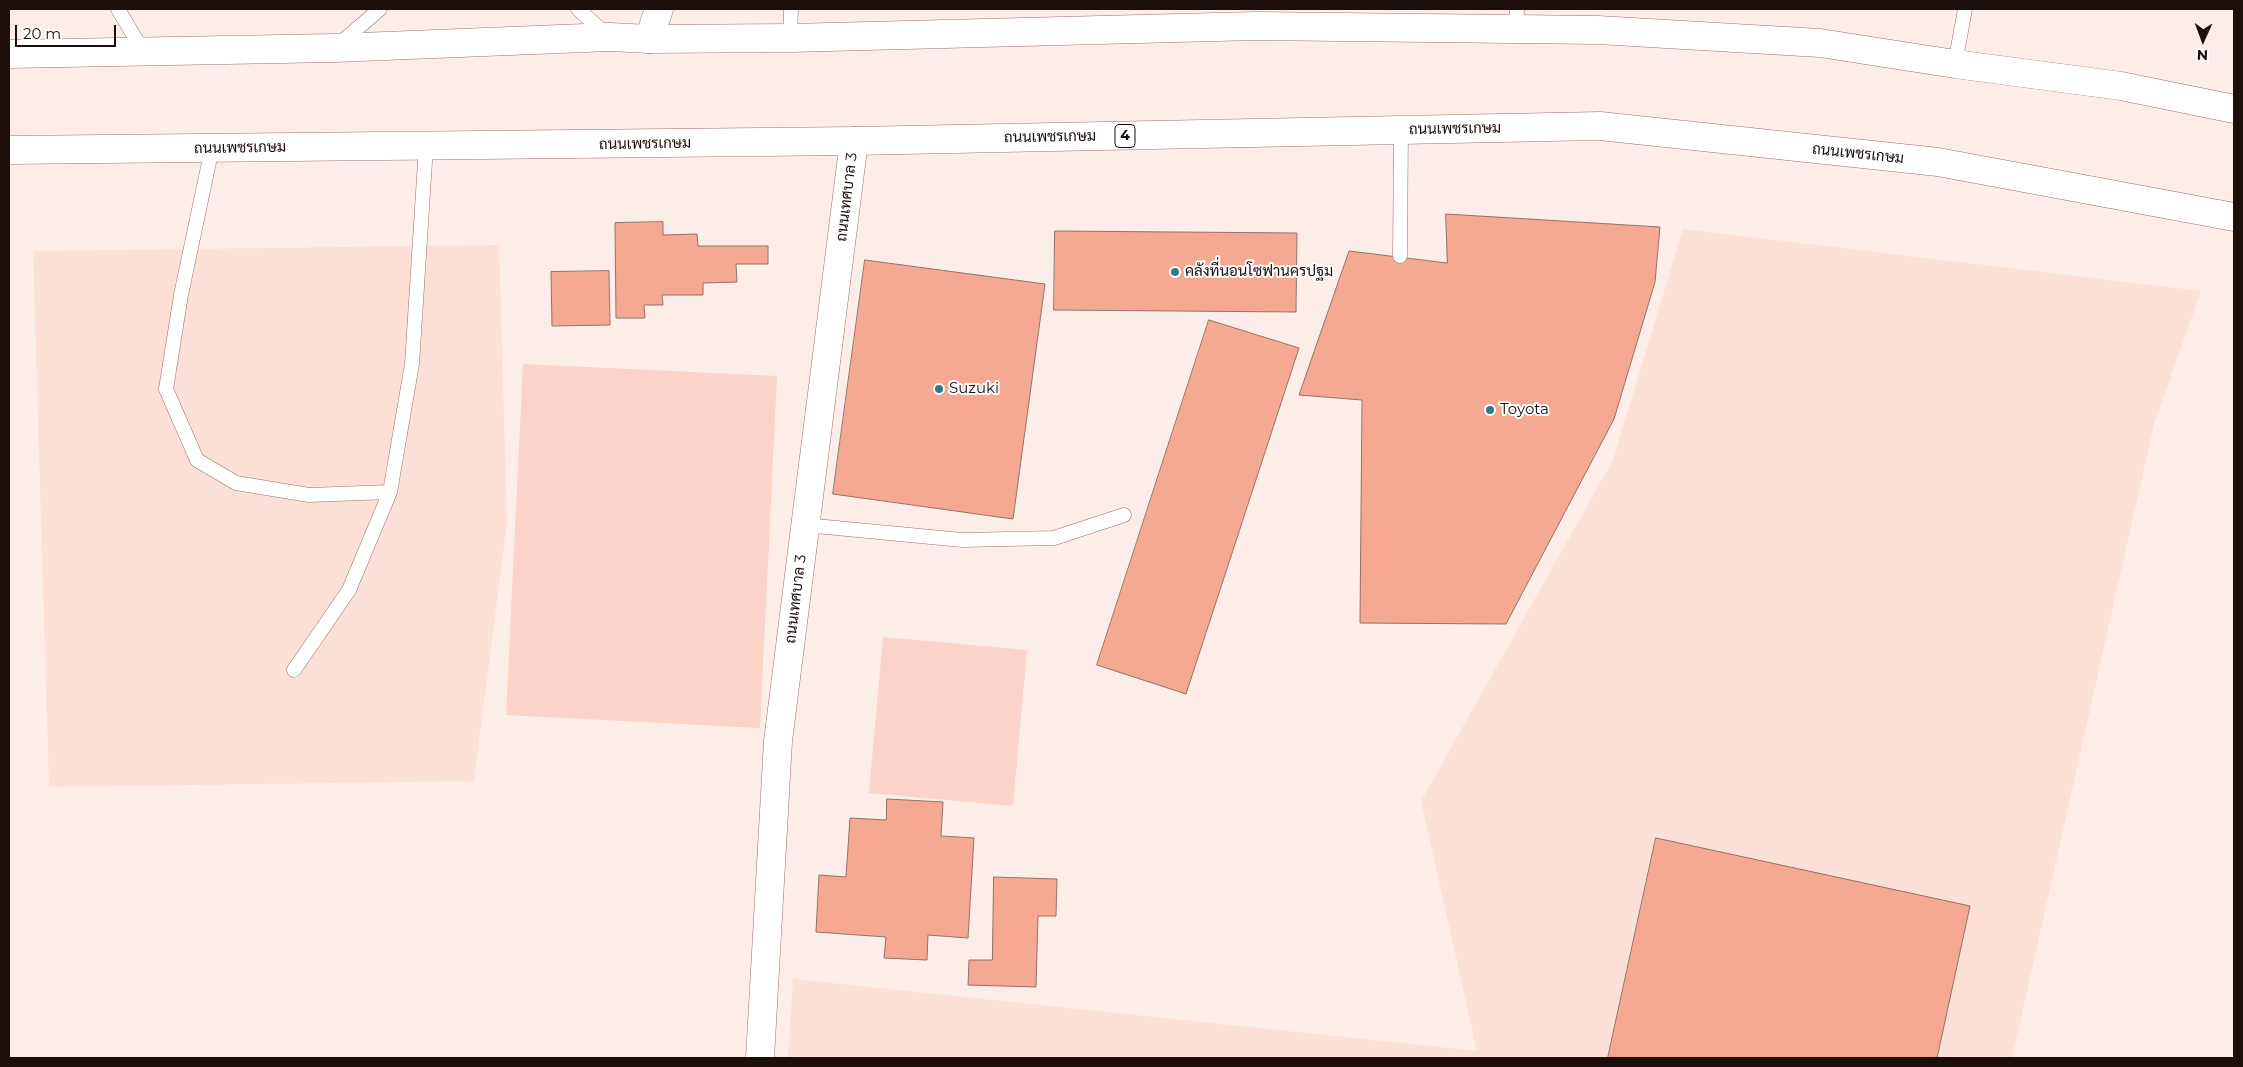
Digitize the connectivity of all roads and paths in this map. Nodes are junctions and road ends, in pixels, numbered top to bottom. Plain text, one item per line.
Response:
1 (118, 9) edge
2 (380, 9) edge
3 (578, 9) edge
4 (659, 9) edge
5 (791, 9) edge
6 (1965, 9) edge
7 (1517, 19) edge
8 (610, 38) junction
9 (790, 38) junction
10 (649, 39) junction
11 (335, 48) junction
12 (143, 51) junction
13 (9, 54) edge
14 (1955, 64) junction
15 (2234, 109) edge
16 (1401, 130) junction
17 (854, 141) junction
18 (426, 146) junction
19 (212, 148) junction
20 (9, 150) edge
21 (2234, 217) edge
22 (1400, 256) dead end
23 (390, 492) junction
24 (1124, 515) dead end
25 (805, 525) junction
26 (294, 670) dead end
27 (760, 1058) edge

1 - 12 lane
2 - 11 lane
3 - 8 lane
4 - 10 main road
5 - 9 lane
6 - 14 lane
7 - 9 main road
7 - 14 main road
8 - 10 main road
8 - 11 main road
9 - 10 main road
11 - 12 main road
12 - 13 main road
14 - 15 main road
16 - 17 main road, ถนนเพชรเกษม / 4
16 - 21 main road, ถนนเพชรเกษม / 4
16 - 22 lane
17 - 18 main road, ถนนเพชรเกษม / 4
17 - 25 main road, ถนนเทศบาล 3
18 - 19 main road, ถนนเพชรเกษม / 4
18 - 23 lane
19 - 20 main road, ถนนเพชรเกษม / 4
19 - 23 lane
23 - 26 lane
24 - 25 lane
25 - 27 main road, ถนนเทศบาล 3

